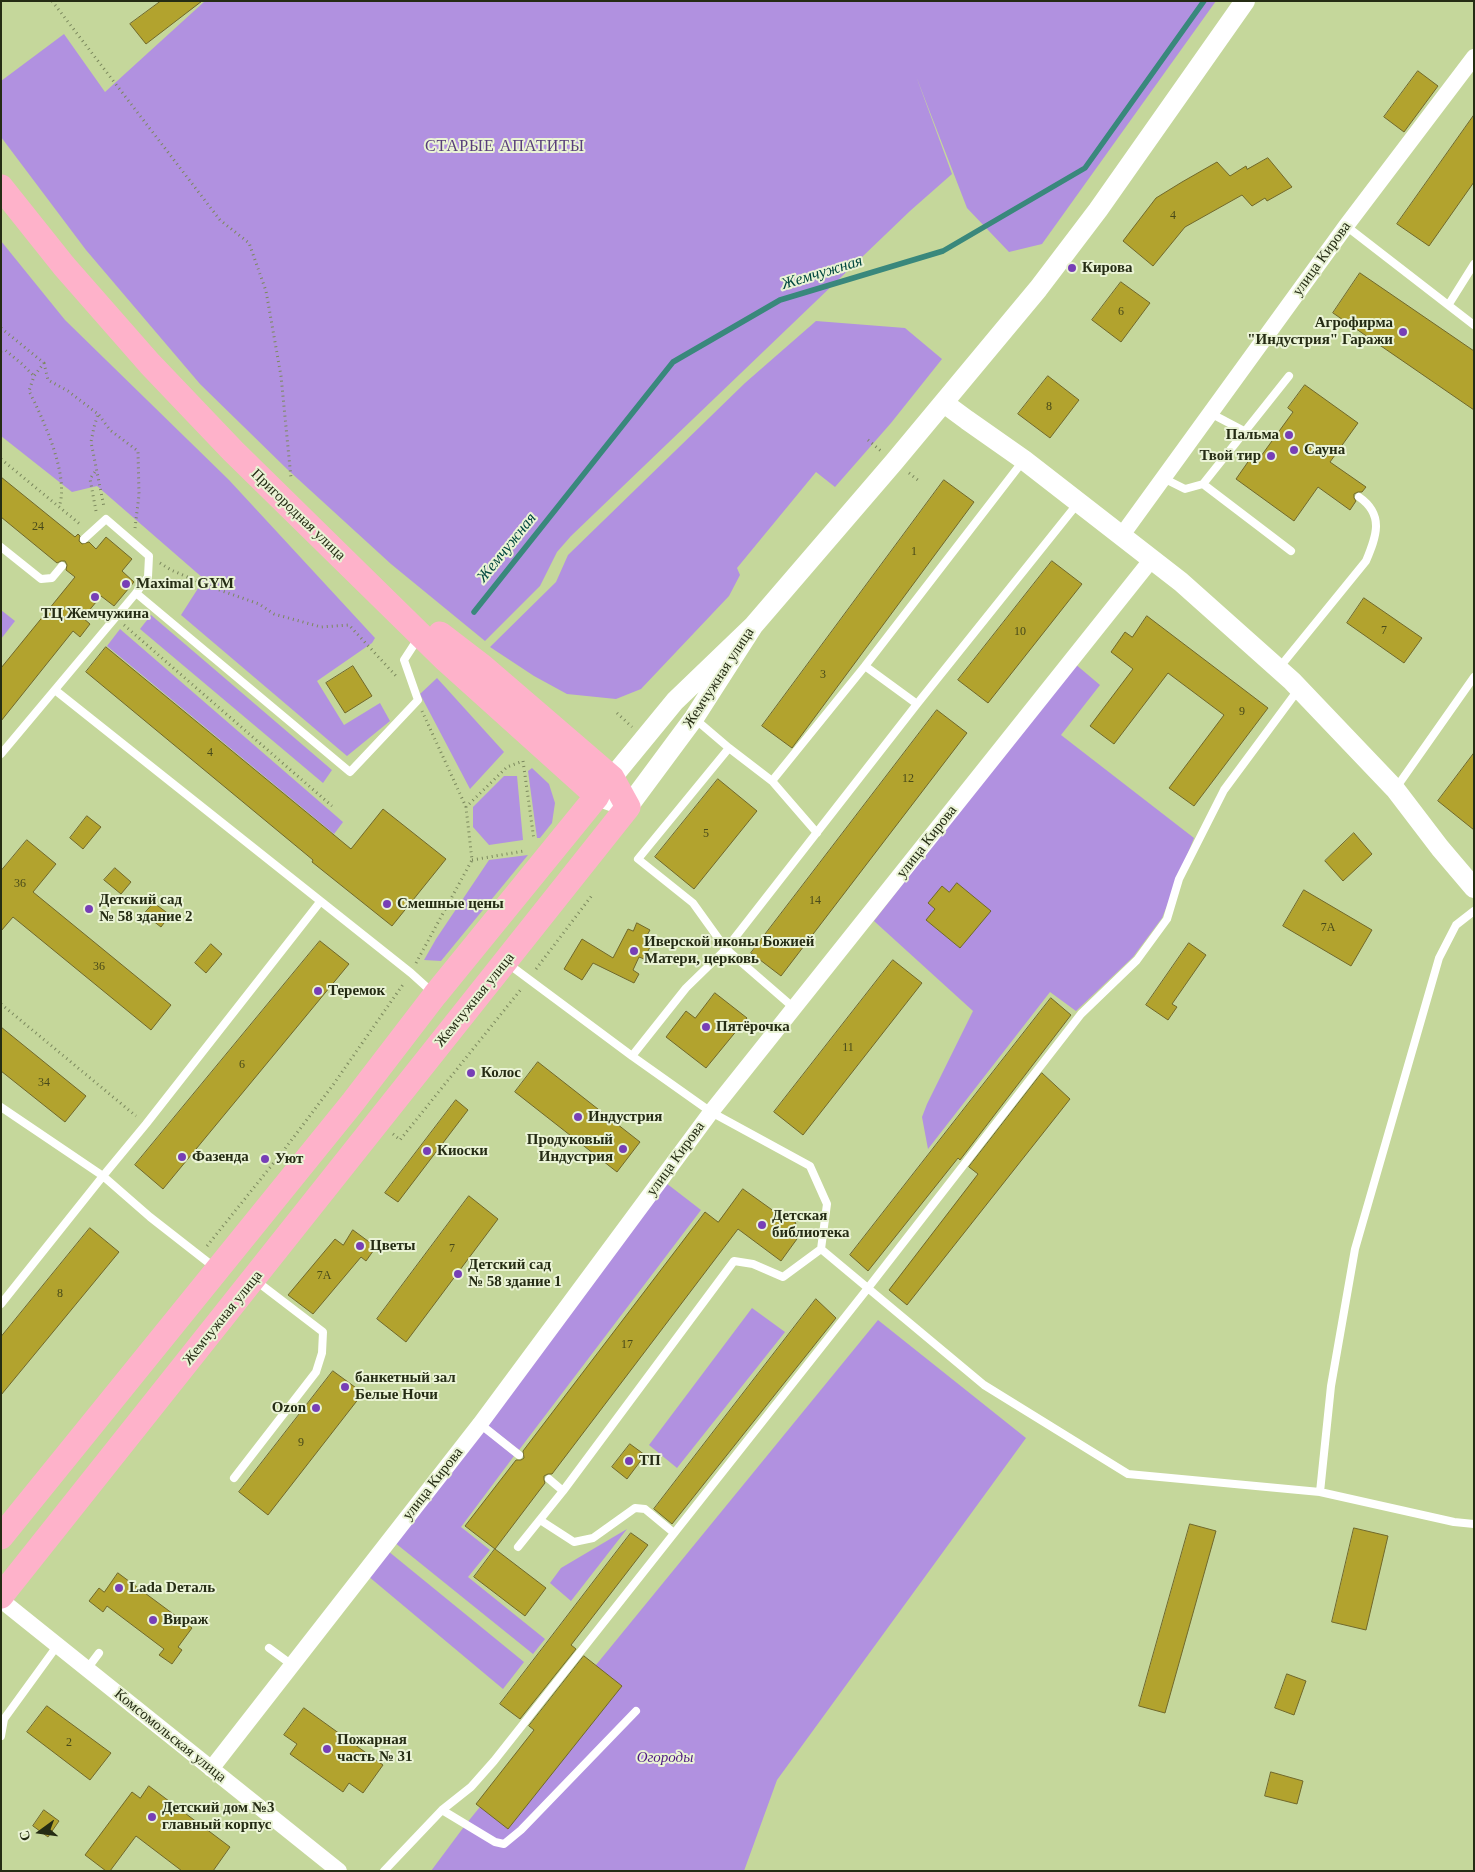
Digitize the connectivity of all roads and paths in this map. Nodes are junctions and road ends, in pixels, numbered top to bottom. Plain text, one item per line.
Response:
1 (52, 1) edge
2 (1245, 1) edge
3 (1474, 57) edge
4 (1, 187) edge
5 (1346, 226) junction
6 (1474, 264) edge
7 (1449, 304) junction
8 (1474, 325) edge
9 (1, 328) edge
10 (1, 351) edge
11 (44, 363) junction
12 (34, 376) junction
13 (1289, 376) dead end
14 (944, 403) junction
15 (1210, 413) junction
16 (98, 414) junction
17 (1246, 432) junction
18 (1, 458) edge
19 (1024, 460) junction
20 (97, 469) junction
21 (1163, 478) junction
22 (292, 483) dead end
23 (1203, 484) junction
24 (1359, 497) dead end
25 (1079, 502) junction
26 (59, 507) junction
27 (106, 519) junction
28 (99, 525) junction
29 (1122, 535) junction
30 (84, 539) dead end
31 (134, 543) junction
32 (1, 547) edge
33 (1291, 551) dead end
34 (149, 556) junction
35 (341, 556) junction
36 (1152, 559) junction
37 (62, 566) dead end
38 (136, 593) junction
39 (116, 618) junction
40 (753, 626) junction
41 (421, 633) junction
42 (865, 666) junction
43 (1279, 669) junction
44 (1474, 677) edge
45 (1300, 688) junction
46 (55, 690) junction
47 (418, 700) junction
48 (917, 704) junction
49 (617, 713) dead end
50 (694, 718) junction
51 (633, 727) dead end
52 (729, 748) junction
53 (1, 754) edge
54 (772, 781) junction
55 (604, 787) junction
56 (1395, 789) junction
57 (332, 806) dead end
58 (466, 807) junction
59 (628, 807) junction
60 (817, 833) junction
61 (547, 846) junction
62 (527, 851) dead end
63 (472, 860) junction
64 (582, 865) junction
65 (1474, 888) edge
66 (593, 894) dead end
67 (320, 902) junction
68 (1474, 911) edge
69 (726, 949) junction
70 (505, 962) junction
71 (411, 973) junction
72 (528, 979) junction
73 (435, 995) junction
74 (1, 1004) edge
75 (794, 1008) junction
76 (632, 1056) junction
77 (1, 1107) edge
78 (711, 1112) junction
79 (146, 1124) junction
80 (400, 1140) dead end
81 (103, 1176) junction
82 (821, 1249) junction
83 (208, 1263) junction
84 (254, 1279) junction
85 (868, 1288) junction
86 (1, 1304) edge
87 (480, 1424) junction
88 (519, 1455) dead end
89 (234, 1478) dead end
90 (549, 1479) dead end
91 (563, 1491) junction
92 (1320, 1492) junction
93 (540, 1520) junction
94 (1474, 1524) edge
95 (674, 1533) junction
96 (1, 1537) edge
97 (518, 1547) dead end
98 (1, 1596) edge
99 (1, 1600) edge
100 (57, 1646) junction
101 (269, 1648) dead end
102 (100, 1653) dead end
103 (292, 1664) junction
104 (87, 1669) junction
105 (636, 1711) dead end
106 (1, 1736) edge
107 (211, 1769) junction
108 (442, 1810) junction
109 (339, 1871) edge
110 (384, 1871) edge

1 - 22 path
2 - 14 street
3 - 5 street, улица Кирова
4 - 35 main road, Пригородная улица
5 - 7 lane
5 - 15 street, улица Кирова
6 - 7 lane
7 - 8 lane
9 - 11 path
10 - 12 path
11 - 12 path
11 - 16 path
12 - 26 path
13 - 17 lane
14 - 19 street
14 - 40 street, Жемчужная улица
15 - 17 lane
15 - 21 street, улица Кирова
16 - 20 path
16 - 31 path
17 - 23 lane
18 - 26 path
19 - 25 street
19 - 42 lane
20 - 27 path
20 - 28 path
21 - 23 lane
21 - 29 street, улица Кирова
23 - 33 lane
24 - 43 lane
25 - 29 street
25 - 48 lane
26 - 28 path
27 - 28 lane
27 - 31 lane
28 - 30 lane
29 - 36 street
31 - 34 lane
32 - 37 lane
34 - 38 lane
34 - 47 path
35 - 41 main road, Пригородная улица
35 - 55 main road
36 - 43 street
36 - 75 street, улица Кирова
38 - 39 lane
38 - 47 lane
39 - 46 lane
39 - 57 path
40 - 50 street, Жемчужная улица
40 - 55 street
41 - 47 lane
41 - 55 main road, Пригородная улица
42 - 48 lane
42 - 54 lane
43 - 45 street
44 - 56 lane
45 - 56 street
45 - 85 lane
46 - 53 lane
46 - 67 lane
47 - 58 path
48 - 60 lane
49 - 51 path
50 - 52 lane
50 - 59 street, Жемчужная улица
52 - 54 lane
52 - 69 lane
54 - 60 lane
55 - 59 main road
55 - 61 main road
56 - 65 street
58 - 61 path
58 - 63 path
59 - 64 main road, Жемчужная улица
60 - 69 lane
61 - 64 main road
61 - 73 main road
62 - 63 path
63 - 71 path
64 - 70 main road, Жемчужная улица
66 - 72 path
67 - 71 lane
67 - 79 lane
68 - 92 lane
69 - 75 lane
69 - 76 lane
70 - 72 lane
70 - 84 main road, Жемчужная улица
71 - 73 lane
71 - 83 path
72 - 76 lane
72 - 80 path
73 - 83 main road
74 - 79 path
75 - 78 street, улица Кирова
76 - 78 lane
77 - 81 lane
78 - 82 lane
78 - 87 street, улица Кирова
79 - 81 lane
81 - 83 lane
81 - 86 lane
82 - 85 lane
82 - 91 lane
83 - 96 main road
84 - 89 lane
84 - 98 main road, Жемчужная улица
85 - 92 lane
85 - 95 lane
87 - 88 lane
87 - 103 street, улица Кирова
90 - 91 lane
91 - 93 lane
92 - 94 lane
93 - 95 lane
93 - 97 lane
95 - 108 lane
99 - 100 street, Комсомольская улица
100 - 104 street, Комсомольская улица
100 - 106 lane
101 - 103 lane
102 - 104 lane
103 - 107 street, улица Кирова
104 - 107 street, Комсомольская улица
105 - 108 lane
107 - 109 street, Комсомольская улица
108 - 110 lane

